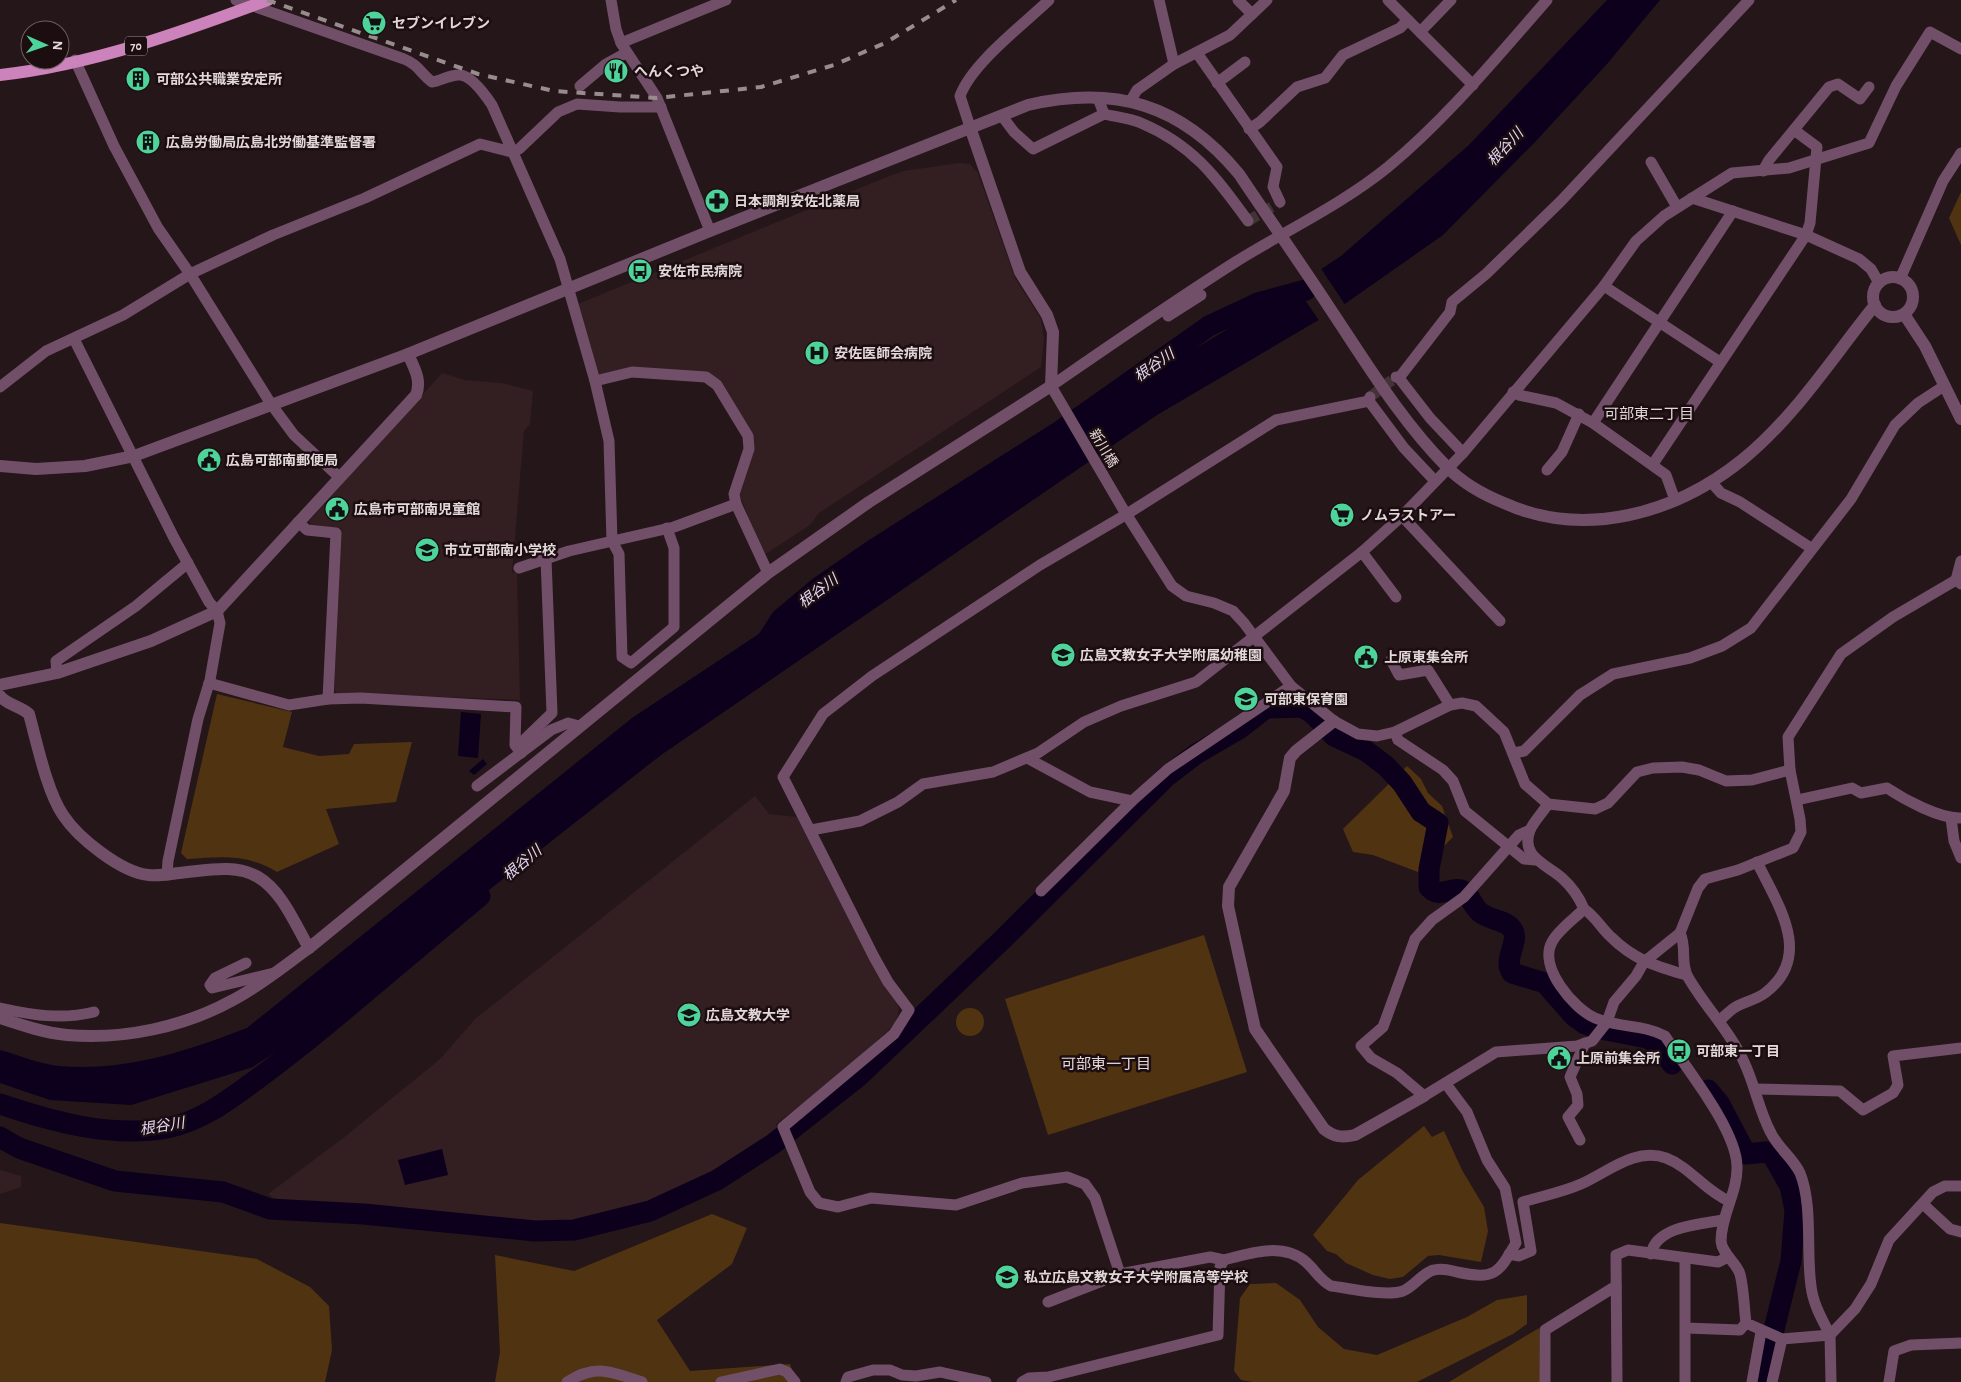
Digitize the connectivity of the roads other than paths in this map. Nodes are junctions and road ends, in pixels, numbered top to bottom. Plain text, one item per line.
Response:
1 (236, 0) edge
2 (268, 0) edge
3 (611, 0) edge
4 (726, 0) edge
5 (1049, 0) edge
6 (1159, 0) edge
7 (1238, 0) edge
8 (1267, 0) edge
9 (1388, 0) edge
10 (1450, 0) edge
11 (1547, 0) edge
12 (1749, 0) edge
13 (252, 6) junction
14 (1252, 14) junction
15 (1408, 20) junction
16 (1420, 32) junction
17 (624, 48) junction
18 (1961, 49) edge
19 (1197, 53) junction
20 (76, 60) junction
21 (1245, 62) dead end
22 (1174, 64) junction
23 (0, 75) edge
24 (1217, 84) junction
25 (1473, 85) junction
26 (580, 86) dead end
27 (1868, 87) dead end
28 (1098, 98) junction
29 (1131, 100) junction
30 (661, 107) junction
31 (1104, 114) junction
32 (1002, 116) junction
33 (1249, 129) junction
34 (970, 130) junction
35 (1794, 130) junction
36 (512, 152) junction
37 (1961, 154) edge
38 (1817, 158) junction
39 (1651, 162) dead end
40 (1763, 171) junction
41 (1692, 198) junction
42 (1280, 202) dead end
43 (1677, 207) junction
44 (1733, 212) junction
45 (1248, 220) dead end
46 (710, 231) junction
47 (1806, 235) junction
48 (1284, 239) junction
49 (190, 274) junction
50 (1900, 279) junction
51 (1879, 283) junction
52 (1604, 286) junction
53 (569, 290) junction
54 (1875, 305) junction
55 (1904, 314) junction
56 (1661, 321) junction
57 (74, 339) junction
58 (408, 354) junction
59 (1720, 362) junction
60 (595, 381) junction
61 (1051, 386) junction
62 (1944, 386) junction
63 (0, 387) edge
64 (1513, 392) junction
65 (271, 404) junction
66 (1579, 414) junction
67 (1961, 419) edge
68 (1593, 423) junction
69 (1463, 453) junction
70 (134, 456) junction
71 (1653, 464) junction
72 (0, 466) edge
73 (1448, 468) junction
74 (1547, 470) dead end
75 (339, 477) junction
76 (1435, 481) junction
77 (1711, 482) junction
78 (1675, 500) junction
79 (736, 504) junction
80 (1125, 512) junction
81 (1402, 516) junction
82 (298, 522) junction
83 (668, 528) junction
84 (612, 541) junction
85 (1811, 548) junction
86 (1362, 552) junction
87 (546, 559) junction
88 (1961, 560) edge
89 (188, 563) junction
90 (519, 568) dead end
91 (768, 573) junction
92 (1959, 582) edge
93 (1396, 597) dead end
94 (217, 612) junction
95 (1500, 621) dead end
96 (1254, 637) junction
97 (1391, 660) dead end
98 (57, 672) junction
99 (209, 684) junction
100 (0, 685) edge
101 (1291, 686) junction
102 (0, 696) edge
103 (328, 699) junction
104 (1450, 705) junction
105 (1328, 725) junction
106 (579, 726) junction
107 (1395, 732) junction
108 (521, 753) junction
109 (1514, 753) junction
110 (1027, 758) junction
111 (1790, 770) junction
112 (477, 786) dead end
113 (1797, 800) junction
114 (1132, 801) junction
115 (1548, 804) junction
116 (1956, 818) edge
117 (811, 830) junction
118 (1530, 830) junction
119 (1509, 847) junction
120 (1961, 858) edge
121 (1535, 860) junction
122 (1757, 862) junction
123 (167, 875) junction
124 (1041, 891) dead end
125 (1584, 909) junction
126 (1680, 933) junction
127 (308, 948) junction
128 (1644, 962) junction
129 (246, 963) dead end
130 (276, 973) junction
131 (1686, 975) junction
132 (0, 1008) edge
133 (94, 1012) dead end
134 (0, 1018) edge
135 (1719, 1021) junction
136 (1604, 1027) junction
137 (1585, 1043) junction
138 (1961, 1048) edge
139 (1446, 1084) junction
140 (1755, 1089) junction
141 (1424, 1096) junction
142 (1580, 1140) dead end
143 (1961, 1186) edge
144 (1729, 1201) junction
145 (1923, 1204) junction
146 (1723, 1220) junction
147 (1961, 1232) edge
148 (1509, 1254) junction
149 (1651, 1254) junction
150 (1728, 1257) junction
151 (1685, 1259) junction
152 (1224, 1260) junction
153 (1120, 1274) junction
154 (1616, 1286) junction
155 (1048, 1302) dead end
156 (1746, 1323) junction
157 (1686, 1328) junction
158 (1772, 1335) junction
159 (1830, 1335) junction
160 (1961, 1343) edge
161 (567, 1382) edge
162 (642, 1382) edge
163 (721, 1382) edge
164 (795, 1382) edge
165 (846, 1382) edge
166 (986, 1382) edge
167 (1022, 1382) edge
168 (1546, 1382) edge
169 (1617, 1382) edge
170 (1685, 1382) edge
171 (1752, 1382) edge
172 (1772, 1382) edge
173 (1831, 1382) edge
174 (1889, 1382) edge

1 - 13 street
2 - 13 main road, 70
3 - 17 street
4 - 17 street
5 - 34 street
6 - 22 street
7 - 14 street
8 - 14 street
9 - 15 street
10 - 16 street
11 - 25 street
12 - 69 street
13 - 20 main road, 70
13 - 36 street
14 - 19 street
15 - 16 street
15 - 33 street
16 - 25 street
17 - 26 street
17 - 30 street
18 - 38 street
19 - 22 street
19 - 24 street
20 - 23 main road, 70
20 - 49 street
21 - 24 street
22 - 29 street
24 - 33 street
25 - 48 street
27 - 35 street
28 - 29 street
28 - 31 street
28 - 32 street
29 - 48 street
30 - 36 street
30 - 46 street
31 - 32 street
31 - 45 street
32 - 34 street
33 - 42 street
34 - 46 street
34 - 61 street
35 - 38 street
35 - 40 street
36 - 49 street
36 - 53 street
37 - 50 street
38 - 40 street
38 - 47 street
39 - 43 street
40 - 41 street
41 - 43 street
41 - 44 street
43 - 52 street
44 - 47 street
44 - 56 street
46 - 53 street
47 - 51 street
47 - 59 street
48 - 61 street
48 - 73 street
49 - 57 street
49 - 65 street
50 - 51 street
50 - 55 street
51 - 54 street
52 - 56 street
52 - 64 street
53 - 58 street
53 - 60 street
54 - 55 street
54 - 77 street
55 - 62 street
56 - 59 street
56 - 68 street
57 - 63 street
57 - 70 street
58 - 65 street
58 - 75 street
59 - 71 street
60 - 79 street
60 - 84 street
61 - 80 street, 新川橋
61 - 91 street
62 - 67 street
62 - 85 street
64 - 66 street
64 - 69 street
65 - 70 street
65 - 75 street
66 - 68 street
66 - 74 street
68 - 71 street
69 - 73 street
70 - 72 street
70 - 89 street
71 - 78 street
73 - 76 street
73 - 78 street
75 - 82 street
76 - 80 street
76 - 81 street
77 - 78 street
77 - 85 street
79 - 83 street
79 - 91 street
80 - 96 street, 新川橋
80 - 117 street
81 - 86 street
81 - 95 street
82 - 94 street
82 - 103 street
83 - 84 street
83 - 84 street
84 - 87 street
85 - 109 street
86 - 93 street
86 - 96 street
87 - 90 street
87 - 108 street
88 - 92 street
89 - 94 street
89 - 98 street
91 - 106 street
92 - 111 street
94 - 98 street
94 - 99 street
96 - 101 street, 新川橋
96 - 110 street
97 - 104 street
98 - 100 street
99 - 103 street
99 - 123 street
101 - 105 street, 新川橋
101 - 114 street
102 - 123 street
103 - 108 street
104 - 107 street, 新川橋
104 - 109 street
105 - 107 street, 新川橋
105 - 141 street
106 - 108 street
106 - 127 street
107 - 119 street
108 - 112 street
109 - 115 street
110 - 114 street
110 - 117 street
111 - 113 street
111 - 115 street
113 - 116 street
113 - 122 street
114 - 124 street
115 - 118 street
116 - 120 street
117 - 153 street
118 - 119 street
118 - 121 street
119 - 121 street
119 - 141 street
121 - 125 street
122 - 126 street
122 - 135 street
123 - 127 street
125 - 128 street
125 - 136 street
126 - 128 street
126 - 131 street
127 - 130 street
128 - 131 street
128 - 136 street
129 - 130 street
130 - 134 street
131 - 135 street
132 - 133 street
135 - 140 street
136 - 137 street
136 - 144 street
137 - 139 street
137 - 142 street
138 - 140 street
139 - 141 street
139 - 148 street
140 - 159 street
143 - 145 street
144 - 146 street
144 - 148 street
145 - 147 street
145 - 159 street
146 - 149 street
146 - 150 street
148 - 152 street
149 - 151 street
149 - 154 street
150 - 151 street
150 - 156 street
151 - 157 street
152 - 153 street
152 - 167 street
153 - 155 street
154 - 168 street
154 - 169 street
156 - 157 street
156 - 158 street
157 - 170 street
158 - 159 street
158 - 171 street
158 - 172 street
159 - 173 street
160 - 174 street
161 - 162 street
163 - 164 street
165 - 166 street

